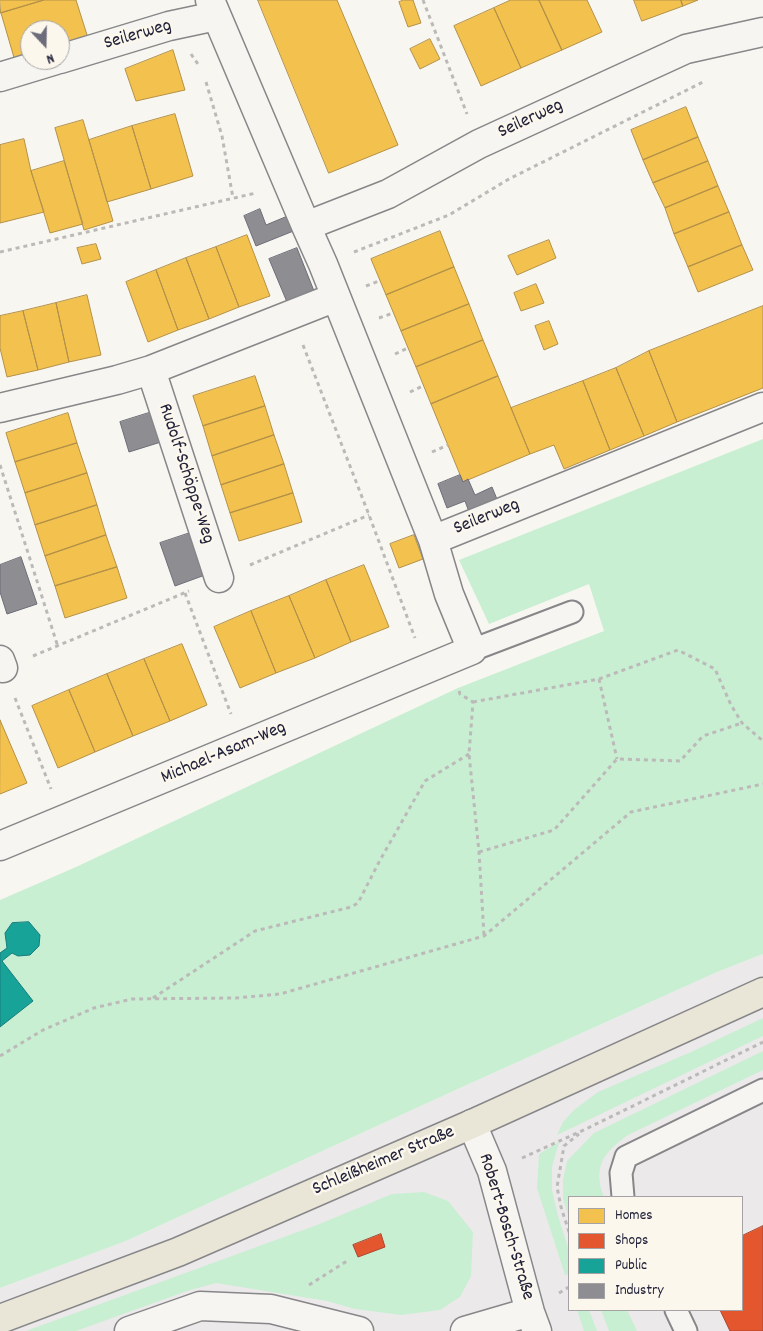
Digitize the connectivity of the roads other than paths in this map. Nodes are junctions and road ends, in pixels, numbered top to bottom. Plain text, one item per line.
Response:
1 (213, 8) edge
2 (763, 32) edge
3 (70, 56) edge
4 (23, 70) edge
5 (0, 77) edge
6 (306, 226) junction
7 (336, 297) junction
8 (151, 370) junction
9 (0, 408) edge
10 (763, 408) edge
11 (433, 540) junction
12 (219, 578) road end
13 (572, 612) dead end
14 (448, 660) junction
15 (0, 846) edge
16 (763, 992) edge
17 (763, 1090) edge
18 (472, 1124) junction
19 (623, 1196) edge
20 (676, 1311) edge
21 (0, 1319) edge
22 (534, 1321) edge
23 (131, 1331) edge
24 (359, 1331) edge
25 (465, 1331) edge
26 (686, 1331) edge

1 - 3 street, Seilerweg
1 - 6 street, Seilerweg
2 - 6 street, Seilerweg
4 - 5 street
6 - 7 street, Seilerweg
7 - 8 street
7 - 11 street, Seilerweg
8 - 9 street
8 - 12 street, Rudolf-Schöppe-Weg
10 - 11 street, Seilerweg
11 - 14 street, Seilerweg
13 - 14 lane
14 - 15 street, Michael-Asam-Weg
16 - 18 main road, Schleißheimer Straße
17 - 19 lane
18 - 21 main road, Schleißheimer Straße
18 - 22 street, Robert-Bosch-Straße
20 - 26 lane
22 - 25 street
23 - 24 street

